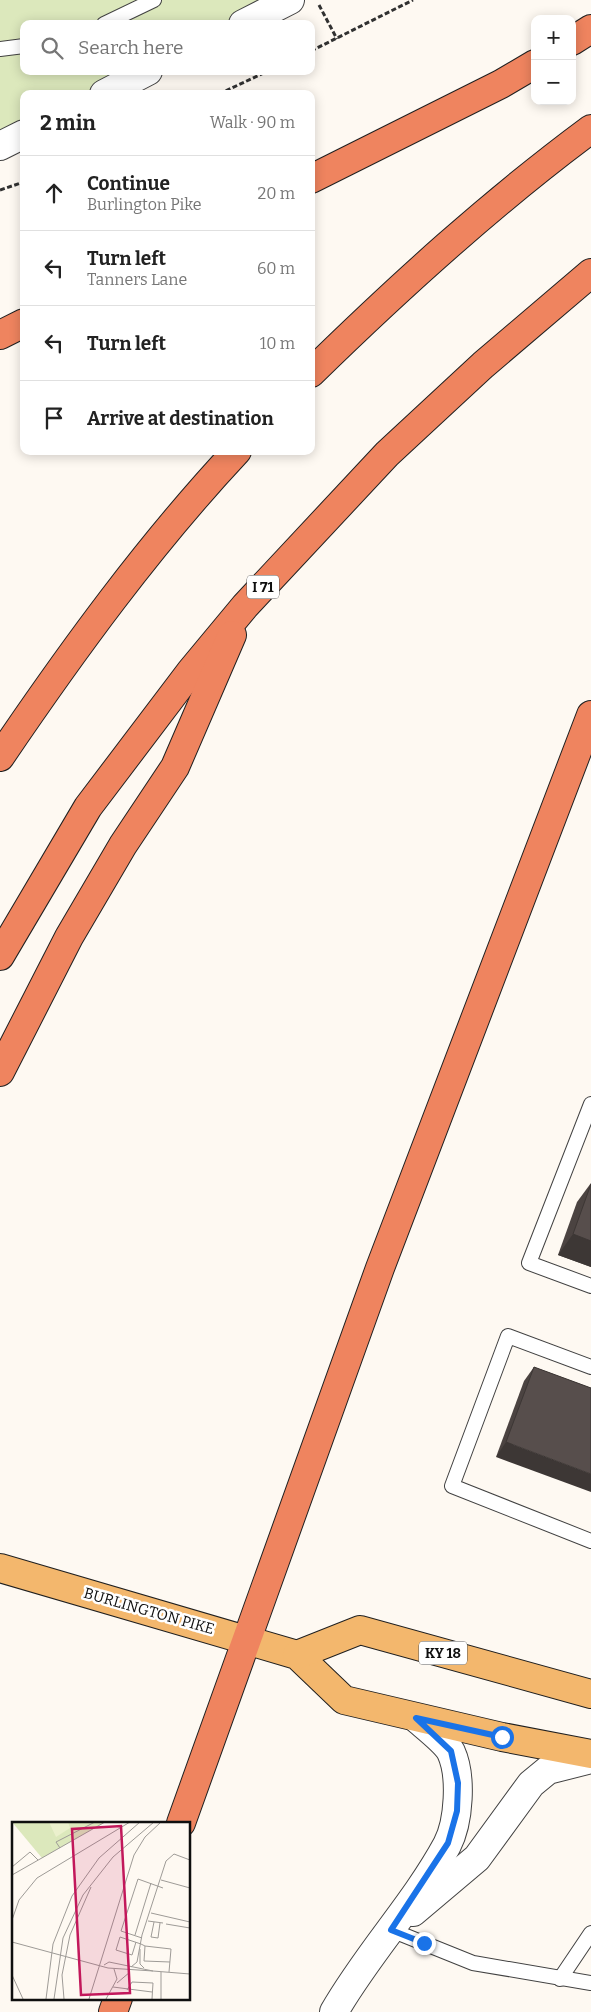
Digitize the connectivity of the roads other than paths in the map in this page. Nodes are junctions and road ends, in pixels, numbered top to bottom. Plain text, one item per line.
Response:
1 (154, 0) edge
2 (290, 0) edge
3 (112, 20) edge
4 (251, 20) edge
5 (591, 29) edge
6 (576, 38) edge
7 (20, 46) edge
8 (0, 49) edge
9 (531, 66) edge
10 (140, 75) edge
11 (112, 90) edge
12 (591, 129) edge
13 (20, 136) edge
14 (0, 146) edge
15 (315, 177) edge
16 (591, 273) edge
17 (20, 325) edge
18 (0, 335) edge
19 (315, 369) edge
20 (234, 455) edge
21 (245, 606) junction
22 (591, 715) edge
23 (0, 757) edge
24 (0, 956) edge
25 (0, 1072) edge
26 (591, 1104) edge
27 (591, 1286) edge
28 (591, 1367) edge
29 (591, 1541) edge
30 (0, 1568) edge
31 (248, 1640) junction
32 (297, 1655) junction
33 (591, 1694) edge
34 (416, 1718) junction
35 (591, 1754) edge
36 (591, 1759) edge
37 (181, 1822) edge
38 (391, 1930) junction
39 (591, 1933) edge
40 (560, 1979) junction
41 (591, 1983) edge
42 (117, 2000) edge
43 (113, 2012) edge
44 (334, 2012) edge

1 - 3 lane
2 - 4 street
5 - 6 highway
7 - 8 lane
9 - 15 highway
10 - 11 street
12 - 19 highway
13 - 14 street
16 - 21 highway, I 71
17 - 18 highway
20 - 23 highway
21 - 24 highway, I 71
21 - 25 highway
22 - 31 highway
26 - 27 lane
28 - 29 lane
30 - 31 main road, BURLINGTON PIKE
31 - 32 main road, BURLINGTON PIKE
31 - 37 highway
32 - 33 main road, KY 18
32 - 34 main road, BURLINGTON PIKE
34 - 35 main road, BURLINGTON PIKE
34 - 38 street
36 - 38 street
38 - 40 lane
38 - 44 street
39 - 40 lane
40 - 41 lane
42 - 43 highway

